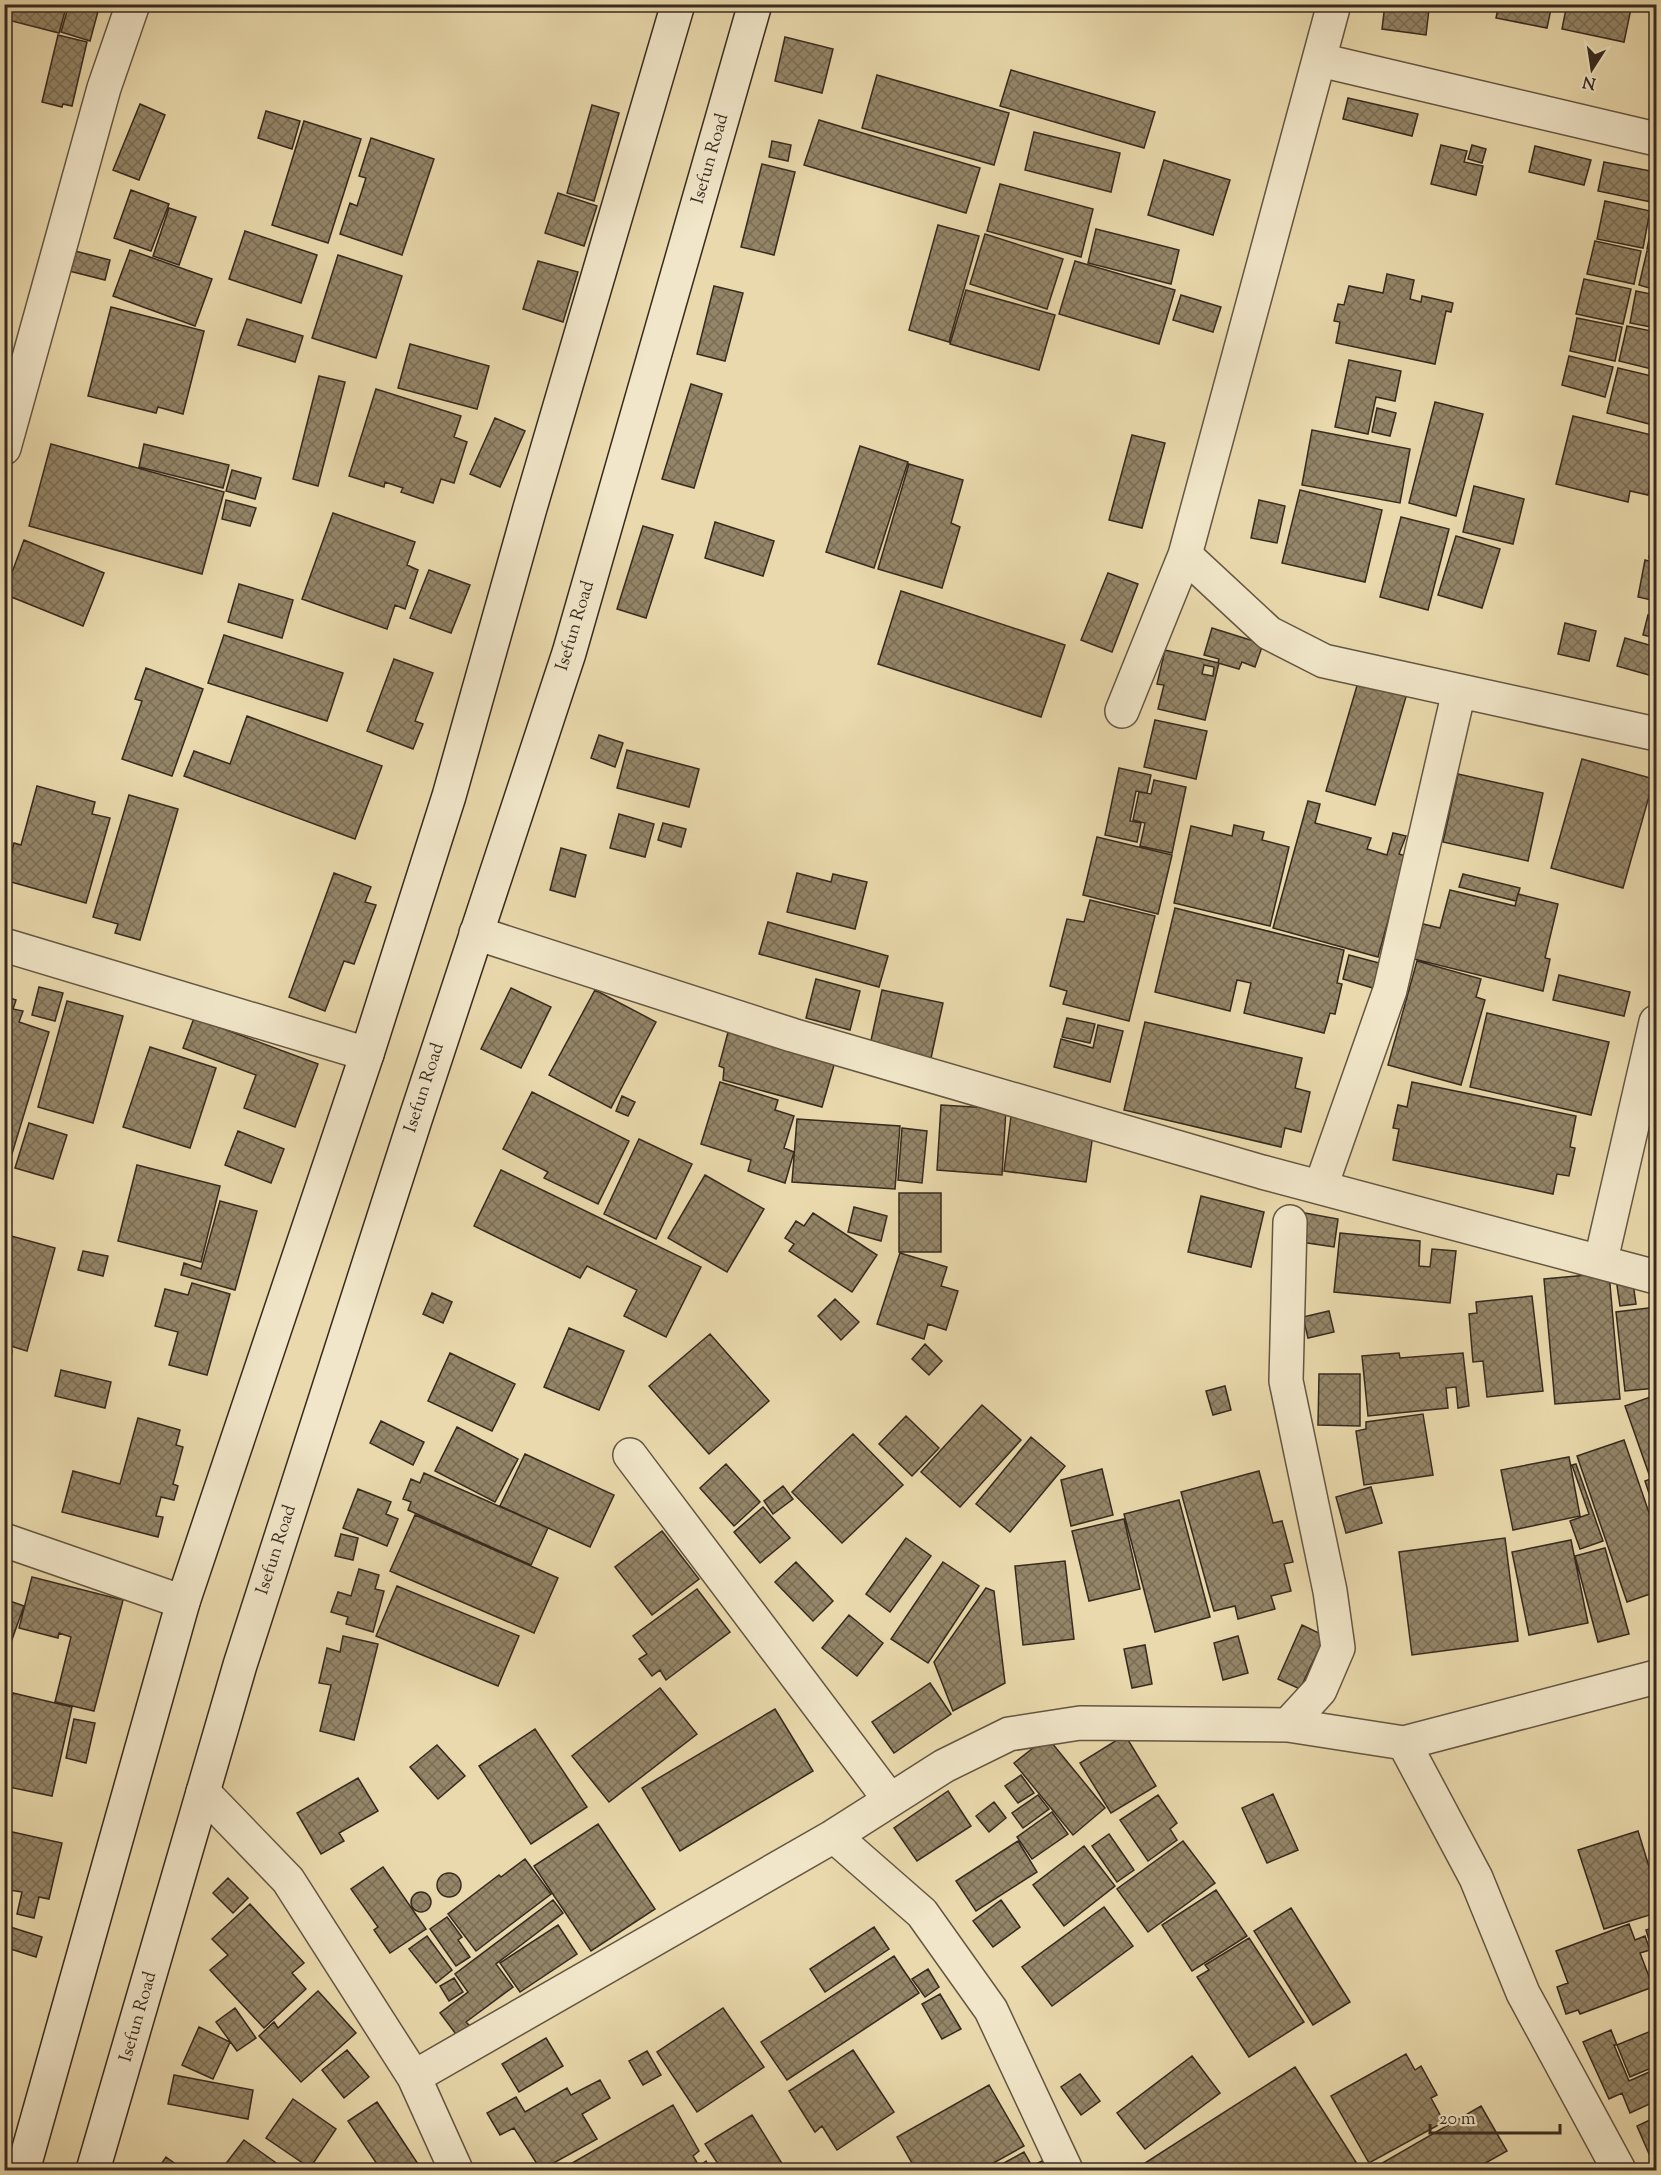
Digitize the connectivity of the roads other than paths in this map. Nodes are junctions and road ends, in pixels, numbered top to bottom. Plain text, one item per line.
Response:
1 (133, 4) edge
2 (678, 4) edge
3 (755, 4) edge
4 (1334, 4) edge
5 (1320, 60) junction
6 (1656, 139) edge
7 (4, 448) edge
8 (1185, 555) junction
9 (1459, 691) junction
10 (1122, 711) dead end
11 (1656, 734) edge
12 (476, 933) junction
13 (4, 945) edge
14 (1656, 1022) edge
15 (367, 1054) junction
16 (1321, 1186) junction
17 (1290, 1222) dead end
18 (1601, 1260) junction
19 (1656, 1277) edge
20 (630, 1455) dead end
21 (4, 1540) edge
22 (183, 1602) junction
23 (1656, 1677) edge
24 (1288, 1725) junction
25 (1404, 1743) junction
26 (203, 1792) junction
27 (890, 1800) junction
28 (834, 1836) junction
29 (414, 2077) junction
30 (23, 2170) edge
31 (93, 2170) edge
32 (456, 2170) edge
33 (1066, 2170) edge
34 (1618, 2170) edge

1 - 7 street
2 - 15 street
3 - 12 street, Isefun Road
4 - 5 street
5 - 6 street
5 - 8 street
8 - 9 street
8 - 10 street
9 - 11 street
9 - 16 street
12 - 16 street
12 - 26 street, Isefun Road
13 - 15 street
14 - 18 street
15 - 22 street
16 - 18 street
17 - 24 street
18 - 19 street
20 - 27 street
21 - 22 street
22 - 30 street
23 - 25 street
24 - 25 street
24 - 27 street
25 - 34 street
26 - 29 street
26 - 31 street, Isefun Road
27 - 28 street
28 - 29 street
28 - 33 street
29 - 32 street

